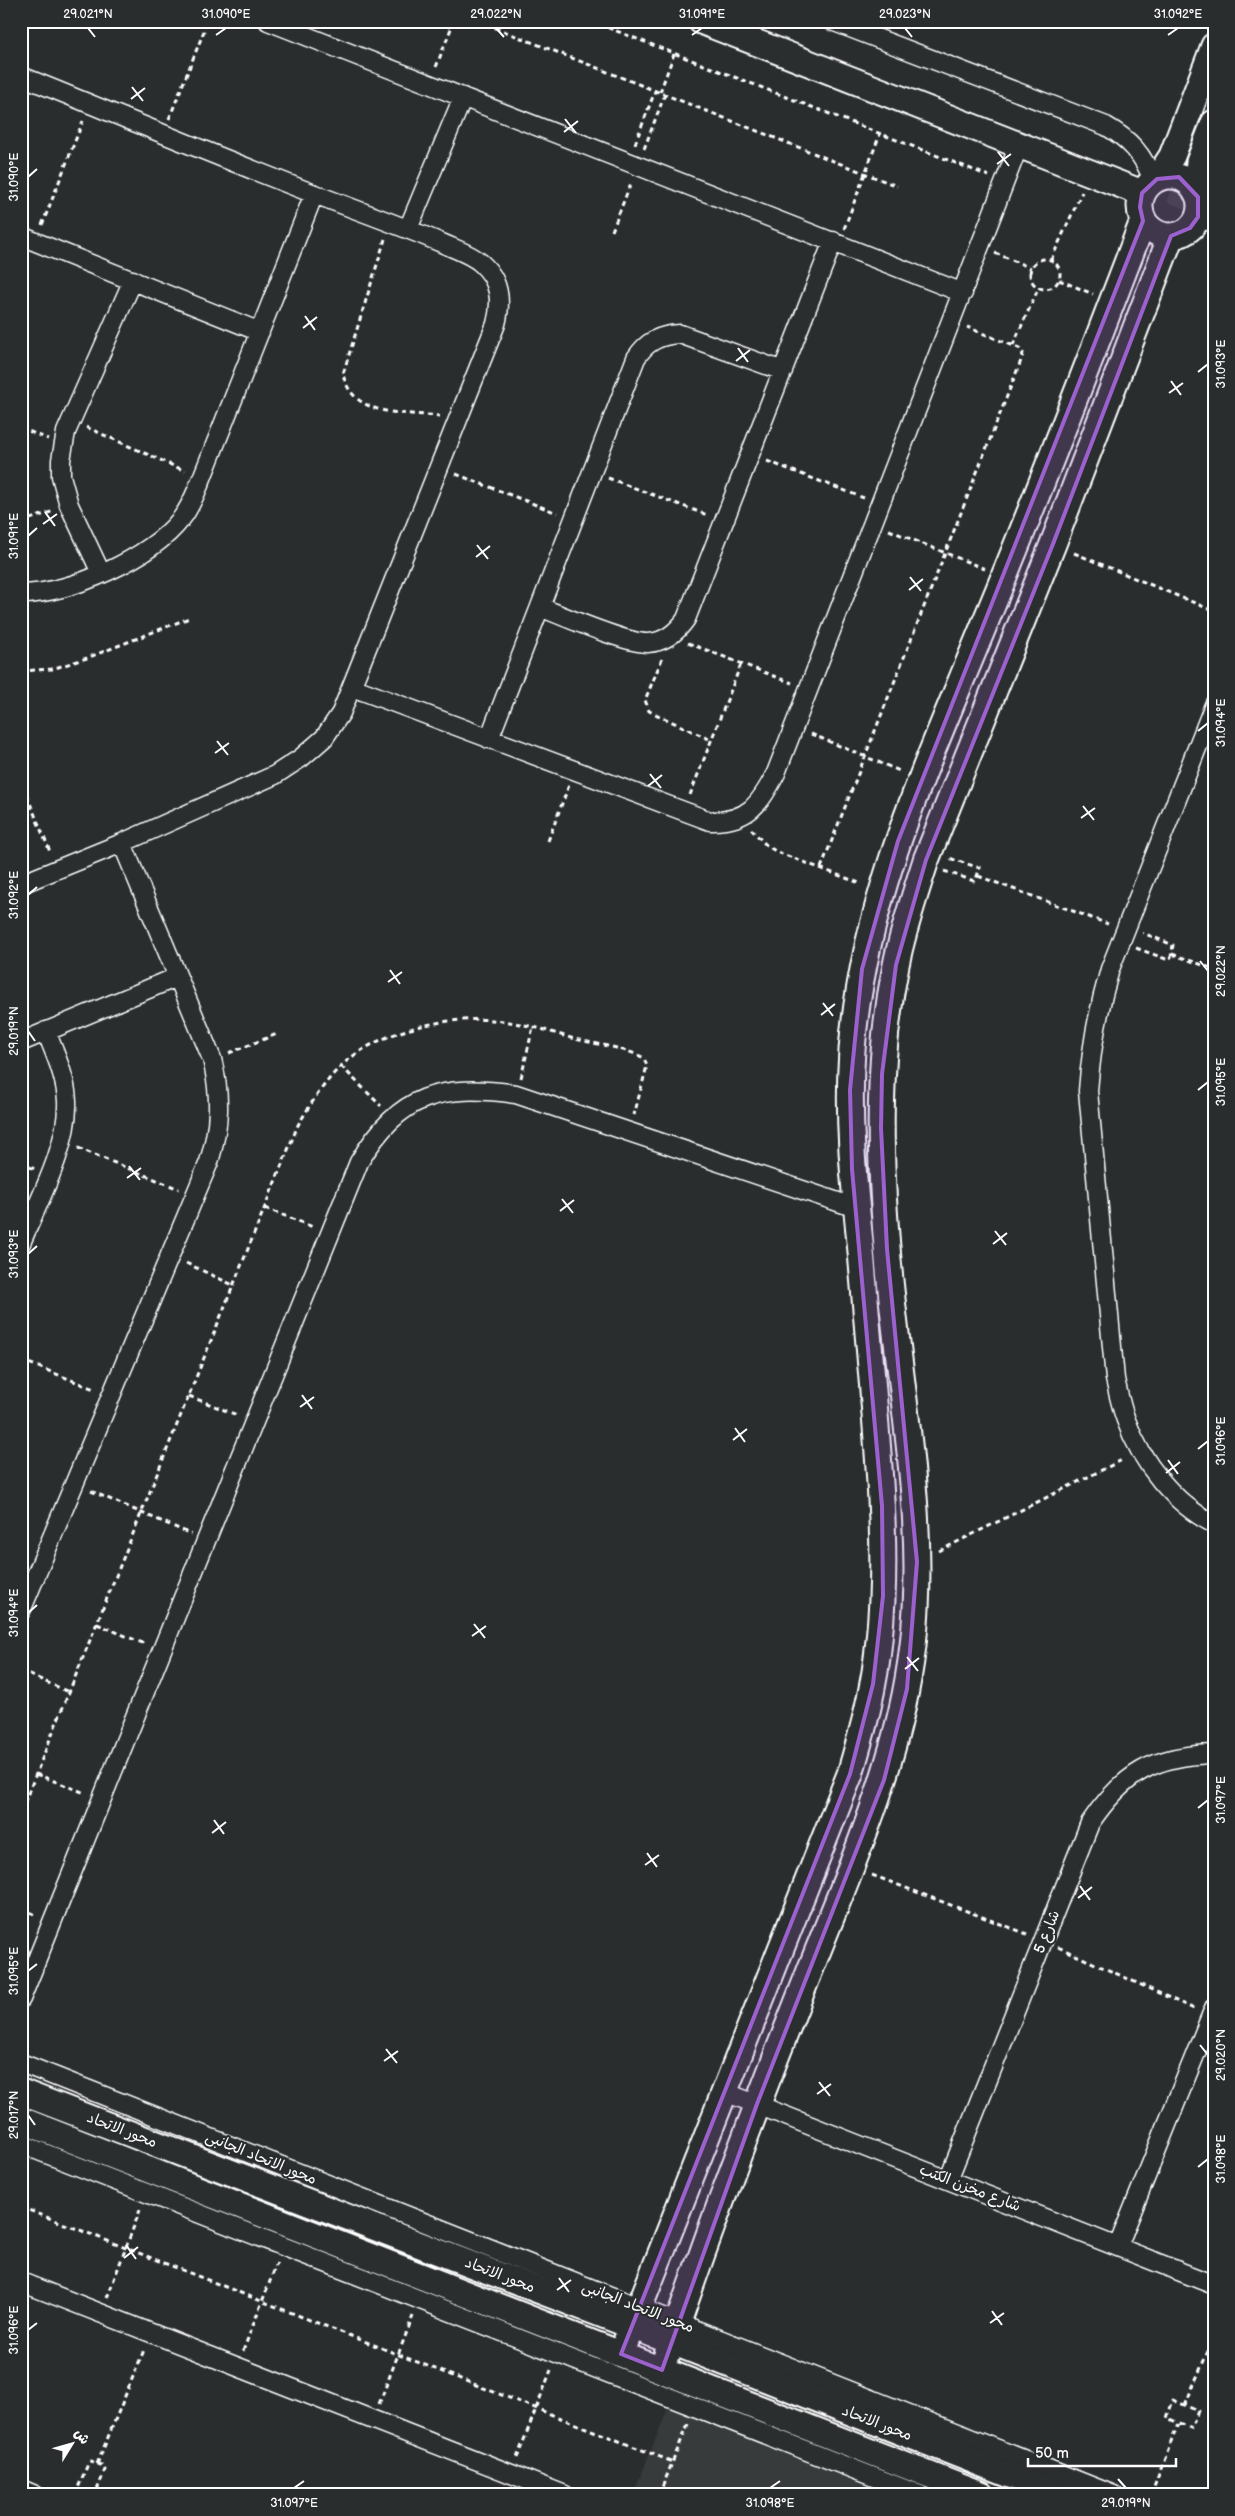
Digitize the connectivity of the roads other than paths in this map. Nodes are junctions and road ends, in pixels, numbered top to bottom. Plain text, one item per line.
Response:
1 (268, 21) edge
2 (702, 21) edge
3 (832, 21) edge
4 (1214, 46) edge
5 (21, 76) edge
6 (463, 97) junction
7 (1214, 123) edge
8 (1020, 145) junction
9 (1151, 184) junction
10 (1196, 192) junction
11 (314, 194) junction
12 (1206, 220) edge
13 (1144, 221) junction
14 (408, 228) junction
15 (1171, 236) junction
16 (29, 239) edge
17 (836, 242) junction
18 (132, 280) junction
19 (963, 293) junction
20 (260, 332) junction
21 (783, 371) junction
22 (100, 573) junction
23 (21, 594) edge
24 (540, 607) junction
25 (352, 687) junction
26 (1214, 704) edge
27 (489, 739) junction
28 (122, 843) junction
29 (21, 884) edge
30 (176, 976) junction
31 (46, 1032) junction
32 (21, 1042) edge
33 (856, 1208) junction
34 (21, 1243) edge
35 (1214, 1524) edge
36 (21, 1611) edge
37 (1214, 1754) edge
38 (21, 1999) edge
39 (1214, 2008) edge
40 (21, 2064) edge
41 (21, 2092) edge
42 (725, 2092) junction
43 (757, 2104) junction
44 (21, 2120) edge
45 (21, 2144) edge
46 (948, 2180) junction
47 (1118, 2246) junction
48 (21, 2282) edge
49 (1214, 2284) edge
50 (636, 2317) junction
51 (674, 2332) junction
52 (621, 2354) junction
53 (662, 2370) junction
54 (530, 2488) edge
55 (21, 2490) edge
56 (1050, 2493) edge
57 (35, 2495) edge
58 (565, 2495) edge
59 (920, 2495) edge
60 (981, 2495) edge
61 (1114, 2495) edge

1 - 6 street
2 - 8 street
3 - 9 street
4 - 9 street
5 - 11 street
6 - 14 street
6 - 17 street
7 - 10 street
8 - 9 street
8 - 19 street
9 - 10 street
9 - 13 street
10 - 12 street
11 - 14 street
11 - 20 street
12 - 15 street
13 - 15 street
13 - 33 street
14 - 25 street
15 - 43 street
16 - 18 street
17 - 19 street
17 - 21 street
18 - 20 street
18 - 22 street
19 - 27 street
20 - 22 street
21 - 24 street
21 - 24 street
22 - 23 street
24 - 27 street
25 - 27 street
25 - 28 street
26 - 35 street
28 - 29 street
28 - 30 street
30 - 31 street
30 - 36 street
31 - 32 street
31 - 34 street
33 - 38 street
33 - 42 street
37 - 46 street, شارع 5
39 - 47 street
40 - 50 street, محور الاتحاد الجانبى
41 - 50 street, محور الاتحاد
42 - 43 street, شارع مخزن الكتب
42 - 50 street
43 - 46 street, شارع مخزن الكتب
43 - 51 street
44 - 52 street, محور الاتحاد
45 - 59 street
46 - 47 street, شارع مخزن الكتب
47 - 49 street, شارع مخزن الكتب
48 - 54 street
50 - 51 street, محور الاتحاد
50 - 52 street
51 - 53 street
51 - 56 street, محور الاتحاد
51 - 61 street, محور الاتحاد الجانبى
52 - 53 street, محور الاتحاد
53 - 60 street, محور الاتحاد
54 - 58 street
55 - 57 street

